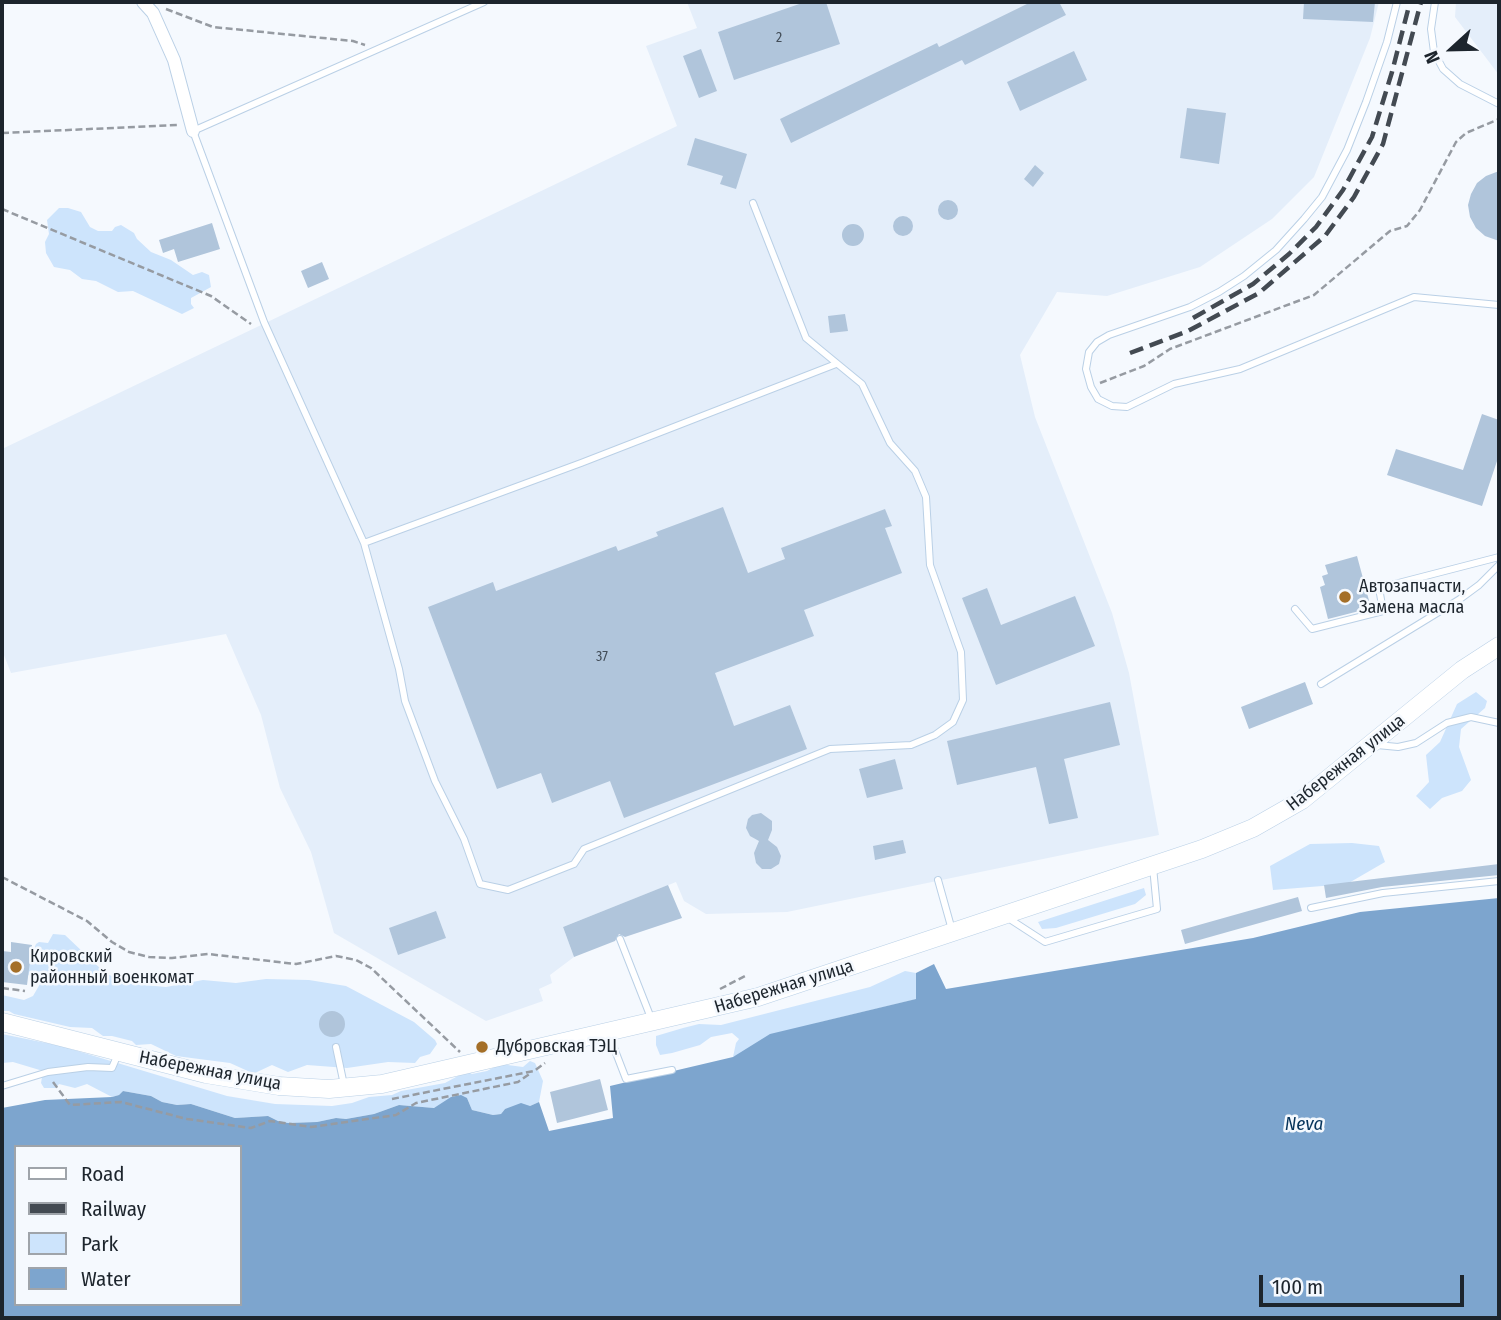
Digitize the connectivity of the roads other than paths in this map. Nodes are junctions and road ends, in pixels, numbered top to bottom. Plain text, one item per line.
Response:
1 (143, 2) edge
2 (484, 2) edge
3 (1397, 2) edge
4 (1434, 2) edge
5 (1499, 104) edge
6 (192, 127) junction
7 (753, 203) dead end
8 (1499, 305) edge
9 (836, 364) junction
10 (365, 543) junction
11 (1499, 558) edge
12 (1499, 565) edge
13 (1295, 609) dead end
14 (1499, 646) edge
15 (1321, 684) dead end
16 (1499, 723) edge
17 (1371, 744) junction
18 (1153, 866) junction
19 (938, 880) dead end
20 (1499, 881) edge
21 (1311, 908) dead end
22 (1004, 915) junction
23 (952, 932) junction
24 (620, 939) dead end
25 (2, 1022) edge
26 (653, 1023) junction
27 (609, 1033) junction
28 (336, 1047) dead end
29 (119, 1052) junction
30 (672, 1070) dead end
31 (2, 1086) edge
32 (345, 1087) junction

1 - 6 street
2 - 6 lane
3 - 8 lane
4 - 5 lane
6 - 10 lane
7 - 9 lane
9 - 10 lane
9 - 10 lane
11 - 13 lane
12 - 15 lane
14 - 17 main road, Набережная улица
16 - 17 lane
17 - 18 main road, Набережная улица
18 - 22 main road, Набережная улица
18 - 22 lane
19 - 23 lane
20 - 21 lane
22 - 23 main road, Набережная улица
23 - 26 main road, Набережная улица
24 - 26 lane
25 - 29 main road, Набережная улица
26 - 27 main road, Набережная улица
27 - 30 lane
27 - 32 main road, Набережная улица
28 - 32 lane
29 - 31 lane
29 - 32 main road, Набережная улица

